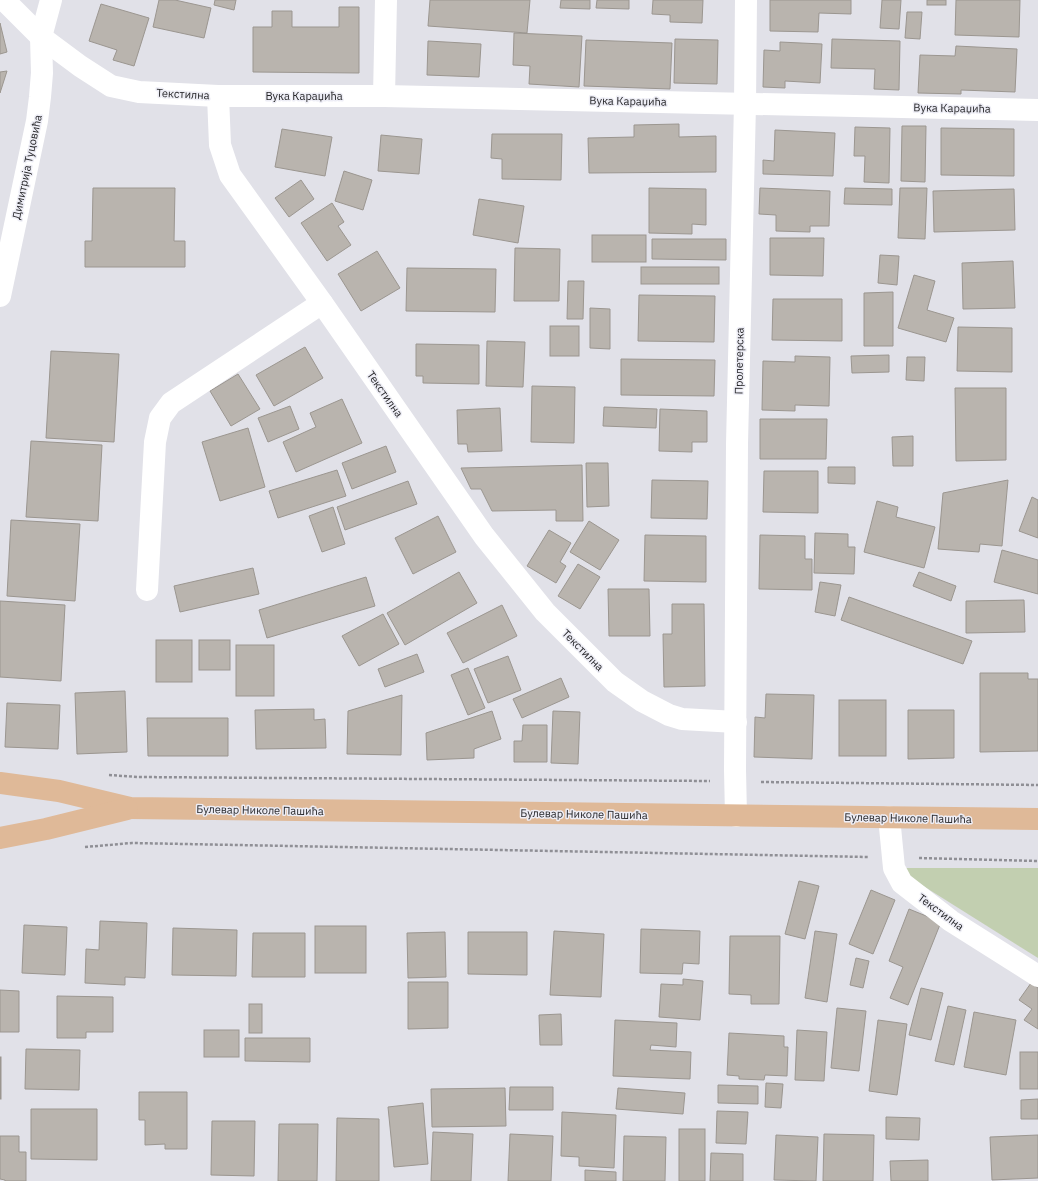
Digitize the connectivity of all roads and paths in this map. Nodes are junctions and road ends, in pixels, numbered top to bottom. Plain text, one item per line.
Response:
1 (4, 0) edge
2 (51, 0) edge
3 (386, 0) edge
4 (746, 0) edge
5 (41, 37) junction
6 (218, 96) junction
7 (384, 96) junction
8 (745, 104) junction
9 (1038, 110) edge
10 (0, 296) edge
11 (322, 303) junction
12 (146, 590) dead end
13 (736, 722) junction
14 (107, 775) dead end
15 (735, 781) junction
16 (0, 782) edge
17 (1038, 785) edge
18 (130, 808) junction
19 (736, 816) junction
20 (890, 817) junction
21 (1038, 819) edge
22 (0, 838) edge
23 (79, 848) dead end
24 (892, 857) junction
25 (1038, 861) edge
26 (1038, 976) edge

1 - 5 street, Текстилна
2 - 5 street, Димитрија Туцовића
3 - 7 street
4 - 8 street, Пролетерска
5 - 6 street, Текстилна
5 - 10 street, Димитрија Туцовића
6 - 7 street, Вука Караџића
6 - 11 street, Текстилна
7 - 8 street, Вука Караџића
8 - 9 street, Вука Караџића
8 - 13 street, Пролетерска
11 - 12 street
11 - 13 street, Текстилна
13 - 15 street
14 - 15 path
15 - 17 path
15 - 19 street
16 - 18 main road, Булевар Николе Пашића
18 - 19 main road, Булевар Николе Пашића
18 - 22 main road, Булевар Николе Пашића
19 - 20 main road, Булевар Николе Пашића
20 - 21 main road, Булевар Николе Пашића
20 - 24 street, Текстилна
23 - 24 path
24 - 25 path
24 - 26 street, Текстилна

